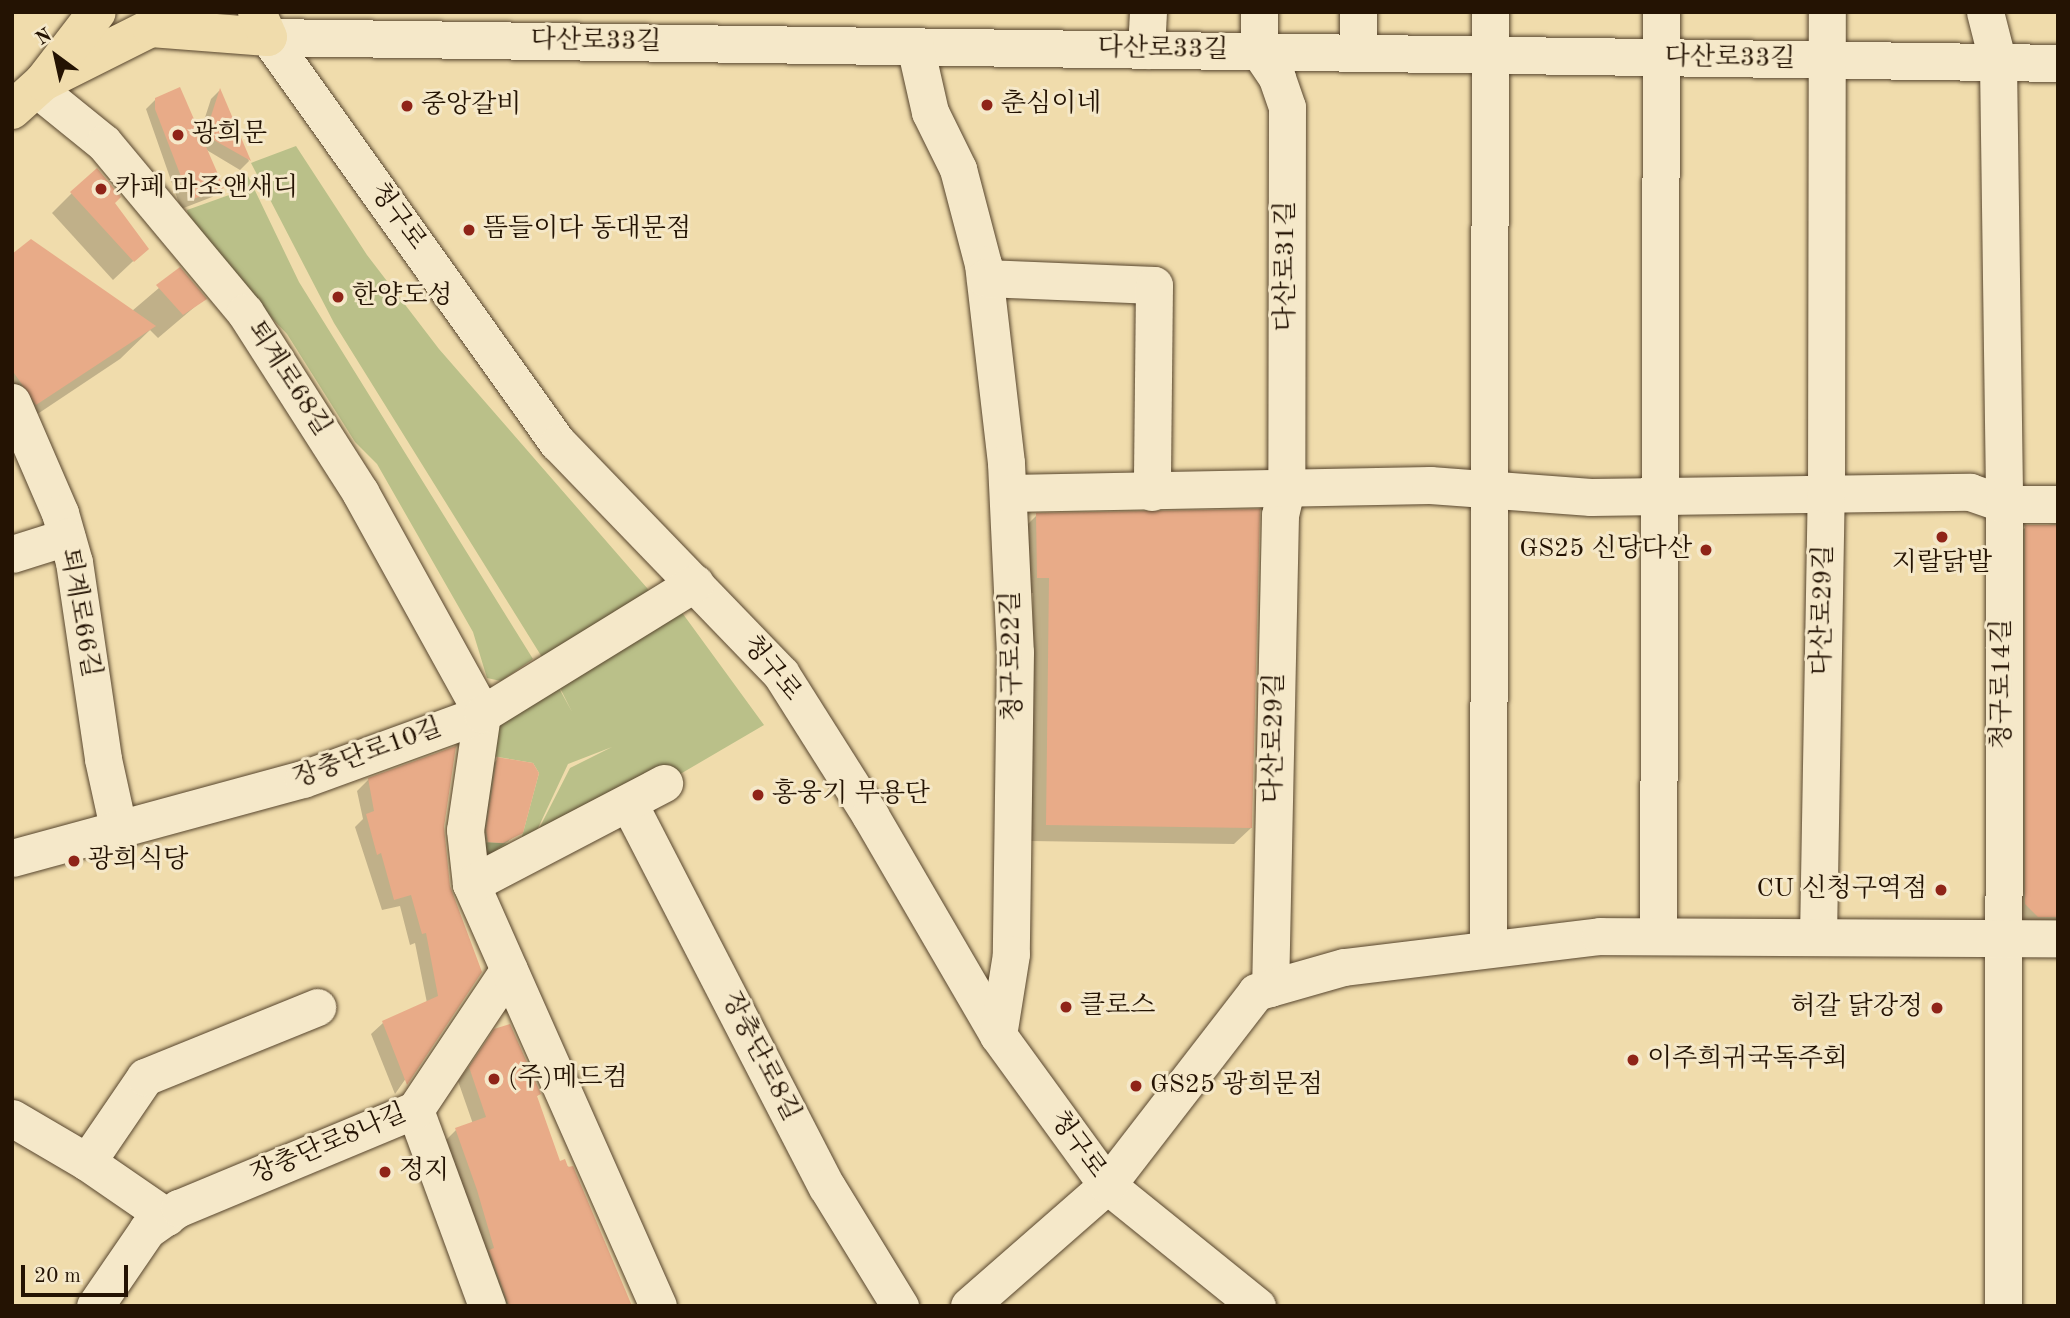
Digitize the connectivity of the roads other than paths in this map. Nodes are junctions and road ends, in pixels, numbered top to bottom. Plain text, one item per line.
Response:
1 (1147, 12) edge
2 (1259, 12) edge
3 (1359, 12) edge
4 (1490, 12) edge
5 (1661, 12) edge
6 (1827, 12) edge
7 (1985, 12) edge
8 (95, 13) edge
9 (263, 24) edge
10 (915, 46) junction
11 (1146, 50) junction
12 (1259, 51) junction
13 (1359, 53) junction
14 (1490, 55) junction
15 (1661, 58) junction
16 (1829, 60) junction
17 (1998, 63) junction
18 (2058, 63) edge
19 (30, 93) edge
20 (985, 278) junction
21 (12, 402) edge
22 (1286, 489) junction
23 (1491, 490) junction
24 (1152, 492) junction
25 (1008, 493) junction
26 (1826, 494) junction
27 (1661, 496) junction
28 (2004, 503) junction
29 (2058, 504) edge
30 (66, 537) junction
31 (12, 554) edge
32 (695, 583) junction
33 (482, 714) junction
34 (664, 783) dead end
35 (629, 804) junction
36 (118, 832) junction
37 (12, 858) edge
38 (471, 884) junction
39 (1658, 936) junction
40 (1818, 937) junction
41 (2001, 938) junction
42 (2058, 938) edge
43 (1488, 949) junction
44 (509, 969) junction
45 (1270, 988) junction
46 (317, 1007) dead end
47 (998, 1035) junction
48 (415, 1110) junction
49 (12, 1118) edge
50 (87, 1162) junction
51 (1107, 1185) junction
52 (167, 1217) junction
53 (95, 1306) edge
54 (486, 1306) edge
55 (658, 1306) edge
56 (900, 1306) edge
57 (969, 1306) edge
58 (1257, 1306) edge
59 (2003, 1306) edge

1 - 11 street
2 - 12 street
3 - 13 street
4 - 14 street
5 - 15 street
6 - 16 street
7 - 17 street, 청구로14길
8 - 19 main road
9 - 10 street, 다산로33길
9 - 19 main road
9 - 32 street, 청구로
10 - 11 street, 다산로33길
10 - 20 street, 청구로22길
11 - 12 street, 다산로33길
12 - 13 street, 다산로33길
12 - 22 street, 다산로31길
13 - 14 street, 다산로33길
14 - 15 street, 다산로33길
14 - 23 street
15 - 16 street, 다산로33길
15 - 27 street
16 - 17 street, 다산로33길
16 - 26 street
17 - 18 street, 다산로33길
17 - 28 street, 청구로14길
19 - 33 street, 퇴계로68길
20 - 24 street
20 - 25 street, 청구로22길
21 - 30 street, 퇴계로66길
22 - 23 street
22 - 24 street
22 - 45 street, 다산로29길
23 - 27 street
23 - 43 street
24 - 25 street
25 - 47 street, 청구로22길
26 - 27 street
26 - 28 street
26 - 40 street, 다산로29길
27 - 39 street
28 - 29 street
28 - 41 street, 청구로14길
30 - 31 street
30 - 36 street, 퇴계로66길
32 - 33 street, 장충단로10길
32 - 47 street, 청구로
33 - 36 street, 장충단로10길
33 - 38 street
34 - 35 street
35 - 38 street
35 - 56 street, 장충단로8길
36 - 37 street, 장충단로10길
38 - 44 street
39 - 40 street
39 - 43 street
40 - 41 street
41 - 42 street
41 - 59 street, 청구로14길
43 - 45 street
44 - 48 street, 장충단로8나길
44 - 55 street
45 - 51 street
46 - 50 street
47 - 51 street, 청구로
48 - 52 street, 장충단로8나길
48 - 54 street
49 - 50 street
50 - 52 street
51 - 57 street
51 - 58 street, 청구로
52 - 53 street, 장충단로8나길

